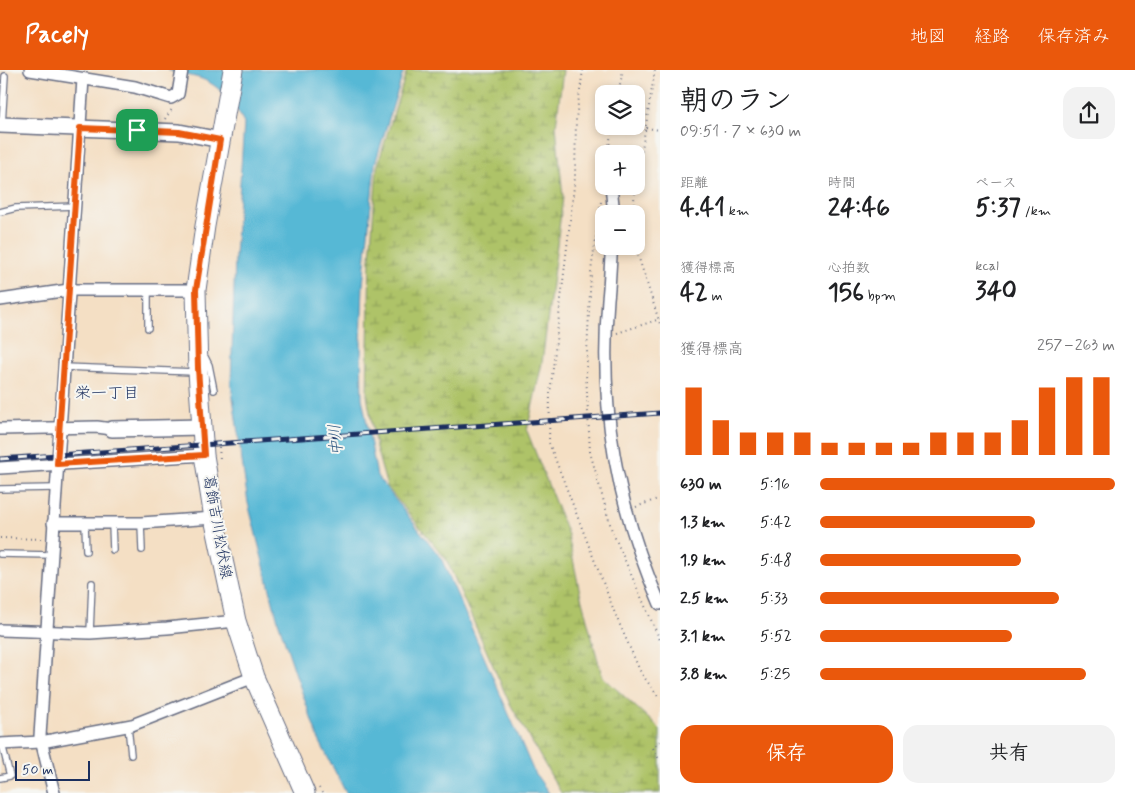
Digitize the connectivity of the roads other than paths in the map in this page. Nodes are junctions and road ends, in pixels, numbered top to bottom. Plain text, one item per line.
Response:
1 (30, 70) edge
2 (233, 70) edge
3 (182, 74) edge
4 (5, 76) dead end
5 (84, 79) junction
6 (1, 125) edge
7 (80, 128) junction
8 (220, 140) junction
9 (76, 206) junction
10 (0, 212) edge
11 (611, 255) edge
12 (69, 290) junction
13 (148, 290) junction
14 (196, 290) junction
15 (0, 300) edge
16 (148, 328) dead end
17 (198, 365) junction
18 (64, 367) junction
19 (214, 390) dead end
20 (202, 427) junction
21 (0, 429) edge
22 (60, 429) junction
23 (112, 429) joint
24 (214, 454) junction
25 (57, 464) junction
26 (0, 468) edge
27 (55, 488) junction
28 (0, 489) edge
29 (214, 518) junction
30 (53, 523) junction
31 (141, 523) junction
32 (85, 524) junction
33 (112, 524) junction
34 (113, 550) dead end
35 (142, 550) dead end
36 (86, 551) dead end
37 (0, 554) edge
38 (52, 555) junction
39 (92, 583) dead end
40 (660, 604) edge
41 (236, 620) junction
42 (0, 630) edge
43 (90, 632) junction
44 (46, 633) junction
45 (254, 677) junction
46 (128, 726) junction
47 (41, 742) junction
48 (1, 744) edge
49 (131, 755) dead end
50 (0, 778) edge
51 (311, 789) edge
52 (54, 793) edge

1 - 5 street
2 - 8 main road, 葛飾吉川松伏線
3 - 5 street
4 - 6 lane
5 - 7 street
6 - 7 street
7 - 8 street
7 - 9 street
8 - 14 main road, 葛飾吉川松伏線
9 - 10 lane
9 - 12 street
11 - 40 street
12 - 13 street
12 - 15 street
12 - 18 street
13 - 14 street
13 - 16 lane
14 - 17 main road, 葛飾吉川松伏線
17 - 18 lane
17 - 19 lane
17 - 20 main road, 葛飾吉川松伏線
18 - 22 street
20 - 23 street
20 - 24 main road, 葛飾吉川松伏線
21 - 22 street
22 - 23 street
22 - 25 street
24 - 25 street
24 - 29 main road, 葛飾吉川松伏線
25 - 26 street
25 - 27 street
27 - 28 lane
27 - 30 street
29 - 31 street
29 - 41 main road, 葛飾吉川松伏線
30 - 32 street
30 - 38 street
31 - 33 street
31 - 35 lane
32 - 33 street
32 - 36 lane
33 - 34 lane
37 - 38 lane
38 - 44 street
39 - 43 lane
41 - 43 street
41 - 45 main road, 葛飾吉川松伏線
42 - 44 street
43 - 44 street
44 - 47 street
45 - 46 street
45 - 51 main road, 葛飾吉川松伏線
46 - 47 street
46 - 49 lane
47 - 48 street
47 - 52 street
48 - 50 lane

